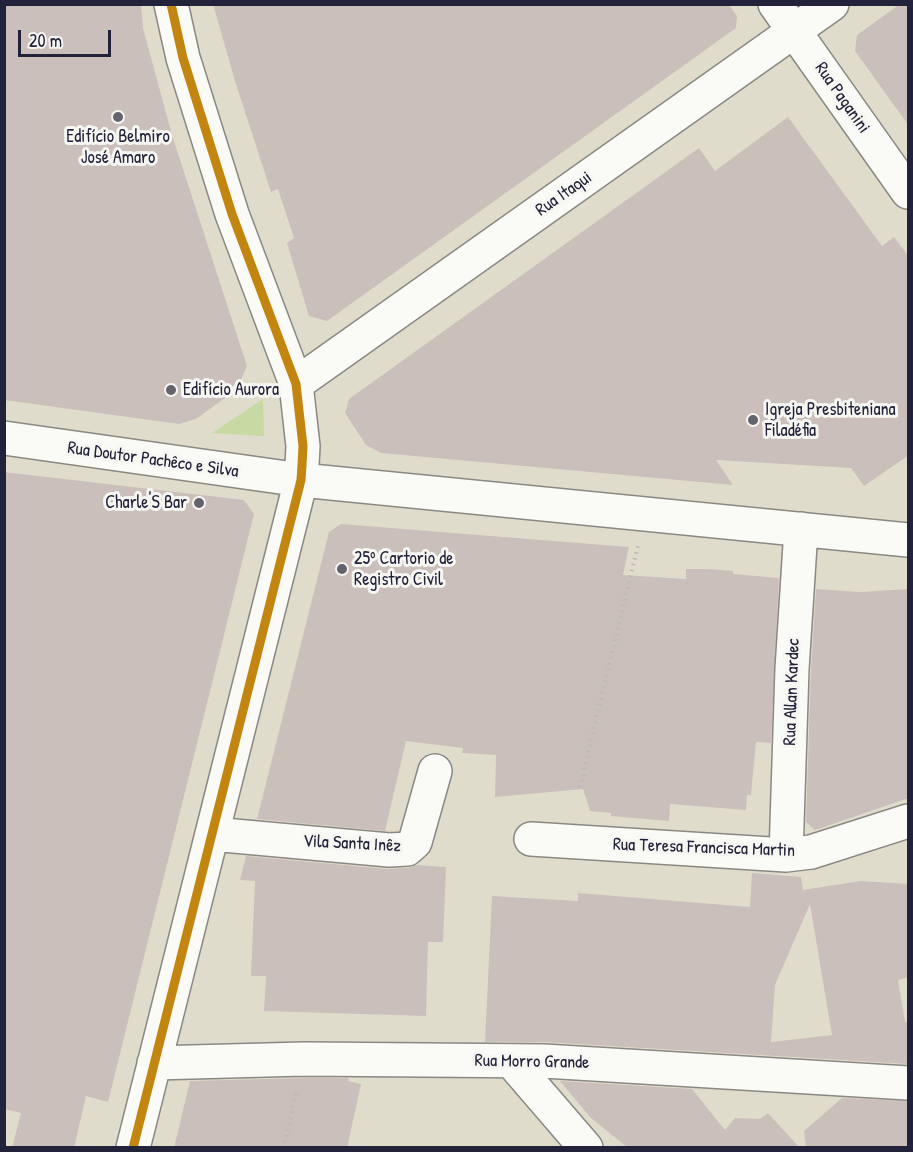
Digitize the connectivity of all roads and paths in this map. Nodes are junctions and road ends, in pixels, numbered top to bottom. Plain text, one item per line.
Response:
1 (171, 4) edge
2 (775, 4) edge
3 (831, 4) edge
4 (794, 31) junction
5 (909, 192) edge
6 (296, 384) junction
7 (4, 438) edge
8 (302, 480) junction
9 (646, 514) junction
10 (801, 530) junction
11 (909, 540) edge
12 (435, 771) dead end
13 (580, 787) dead end
14 (909, 821) edge
15 (212, 834) junction
16 (531, 839) dead end
17 (786, 855) junction
18 (304, 1059) junction
19 (512, 1062) junction
20 (154, 1063) junction
21 (909, 1083) edge
22 (133, 1148) edge
23 (283, 1148) edge
24 (586, 1148) edge

1 - 6 street
2 - 4 street, Rua Paganini
3 - 4 street, Rua Itaqui
4 - 5 street, Rua Paganini
4 - 6 street, Rua Itaqui
6 - 8 street
7 - 8 street, Rua Doutor Pachêco e Silva
8 - 9 street, Rua Doutor Pachêco e Silva
8 - 15 street
9 - 10 street, Rua Doutor Pachêco e Silva
9 - 13 path
10 - 11 street, Rua Doutor Pachêco e Silva
10 - 17 street, Rua Allan Kardec
12 - 15 street, Vila Santa Inêz
14 - 17 street, Rua Teresa Francisca Martin
15 - 20 street
16 - 17 street, Rua Teresa Francisca Martin
18 - 19 street, Rua Morro Grande
18 - 20 street, Rua Morro Grande
18 - 23 path
19 - 21 street, Rua Morro Grande
19 - 24 street
20 - 22 street

